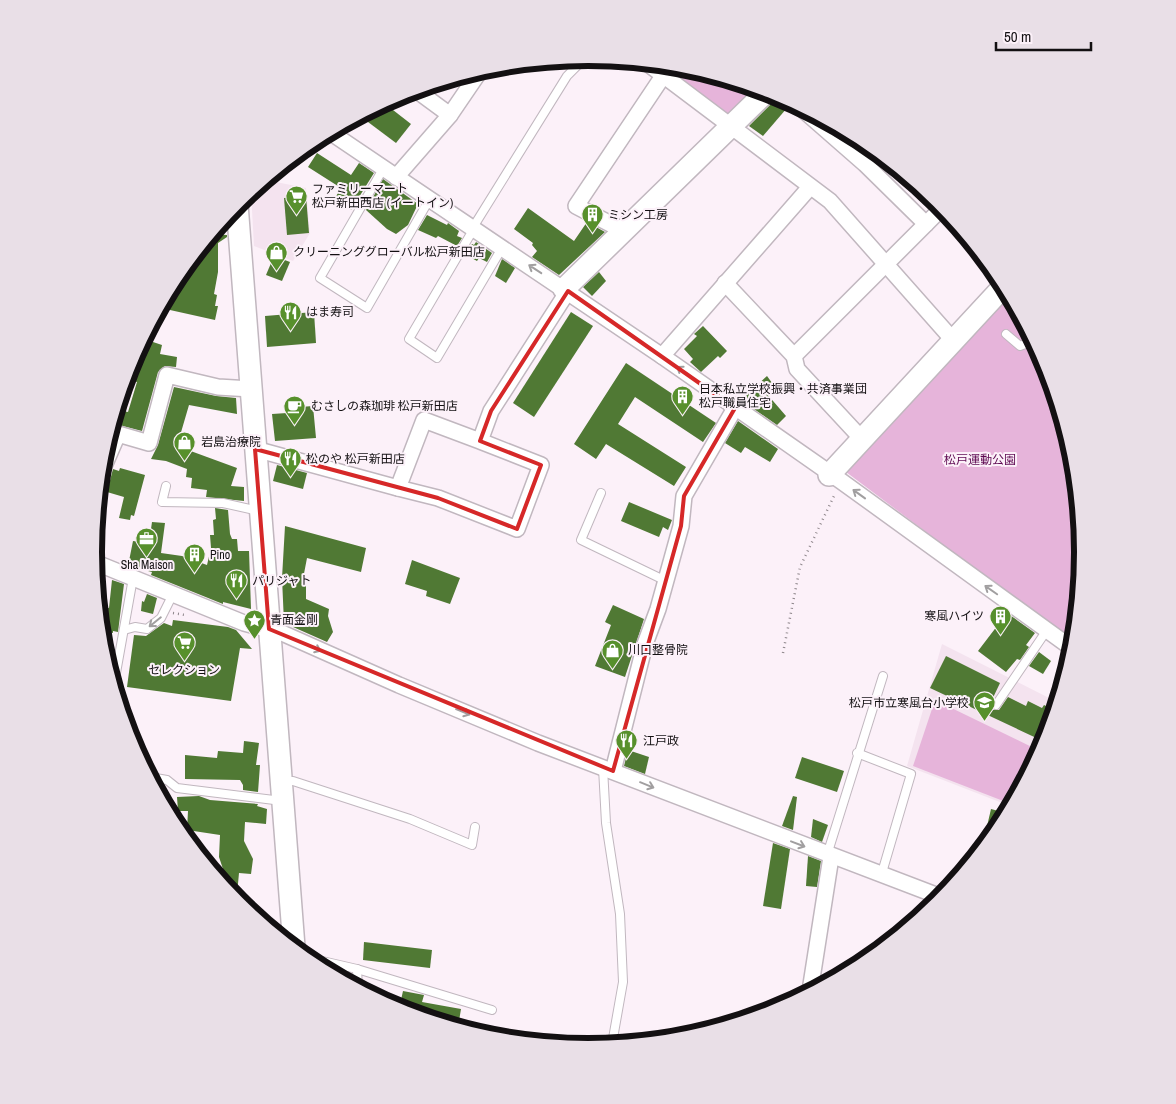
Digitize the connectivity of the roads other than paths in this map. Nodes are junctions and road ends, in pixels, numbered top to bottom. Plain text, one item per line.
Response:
1 (577, 66) edge
2 (658, 71) edge
3 (664, 76) junction
4 (474, 80) edge
5 (423, 95) edge
6 (760, 98) edge
7 (450, 115) junction
8 (730, 126) junction
9 (821, 126) edge
10 (336, 136) edge
11 (390, 173) junction
12 (810, 187) junction
13 (429, 200) junction
14 (936, 214) edge
15 (234, 221) edge
16 (926, 224) junction
17 (473, 229) junction
18 (624, 231) junction
19 (502, 248) junction
20 (887, 265) junction
21 (725, 283) junction
22 (566, 290) junction
23 (998, 292) edge
24 (1006, 334) dead end
25 (953, 340) junction
26 (1027, 343) edge
27 (662, 356) junction
28 (794, 356) junction
29 (251, 389) junction
30 (735, 408) junction
31 (116, 438) edge
32 (861, 438) junction
33 (480, 441) junction
34 (255, 449) junction
35 (835, 478) junction
36 (166, 486) dead end
37 (398, 488) junction
38 (602, 493) dead end
39 (261, 511) junction
40 (102, 565) edge
41 (133, 578) junction
42 (666, 581) junction
43 (173, 594) junction
44 (269, 629) junction
45 (124, 630) junction
46 (1047, 630) junction
47 (1065, 643) edge
48 (117, 669) edge
49 (883, 676) dead end
50 (996, 705) dead end
51 (857, 754) junction
52 (608, 769) junction
53 (158, 778) edge
54 (282, 791) junction
55 (475, 827) dead end
56 (829, 856) junction
57 (881, 876) junction
58 (932, 894) edge
59 (293, 938) edge
60 (329, 963) edge
61 (357, 970) junction
62 (358, 980) edge
63 (811, 984) edge
64 (492, 1010) dead end
65 (613, 1037) edge

1 - 17 lane
2 - 3 street
3 - 8 street
3 - 18 street
4 - 7 street
5 - 7 street
6 - 8 street
7 - 11 street
8 - 12 street
8 - 18 street
9 - 16 street
10 - 11 street
11 - 13 street
11 - 13 lane
12 - 20 street
12 - 21 street
13 - 17 street
14 - 16 street
15 - 29 street
16 - 20 street
17 - 19 street
17 - 19 lane
18 - 22 street
22 -> 19 street
20 - 25 street
20 - 28 street
21 - 27 street
21 - 28 street
22 - 27 street
22 - 33 street
23 - 25 street
24 - 26 lane
25 - 32 street
30 -> 27 street
28 - 32 street
29 - 31 street
29 - 34 street
30 - 35 street
30 - 42 street
32 - 35 street
33 - 37 street
33 - 37 street
34 - 37 street
34 - 39 street
46 -> 35 street
36 - 39 lane
38 - 42 lane
39 - 44 street
40 - 41 street
41 - 43 street
41 - 45 lane
42 - 52 street
43 - 44 street
43 -> 45 lane
44 -> 52 street
44 - 54 street
45 - 48 lane
46 - 47 street
46 - 50 lane
49 - 51 lane
51 - 56 lane
51 - 57 lane
52 -> 56 street
52 - 65 lane
53 - 54 lane
54 - 55 lane
54 - 59 street
56 - 57 street
56 - 63 street
57 - 58 street
60 - 61 lane
61 - 62 lane
61 - 64 lane

